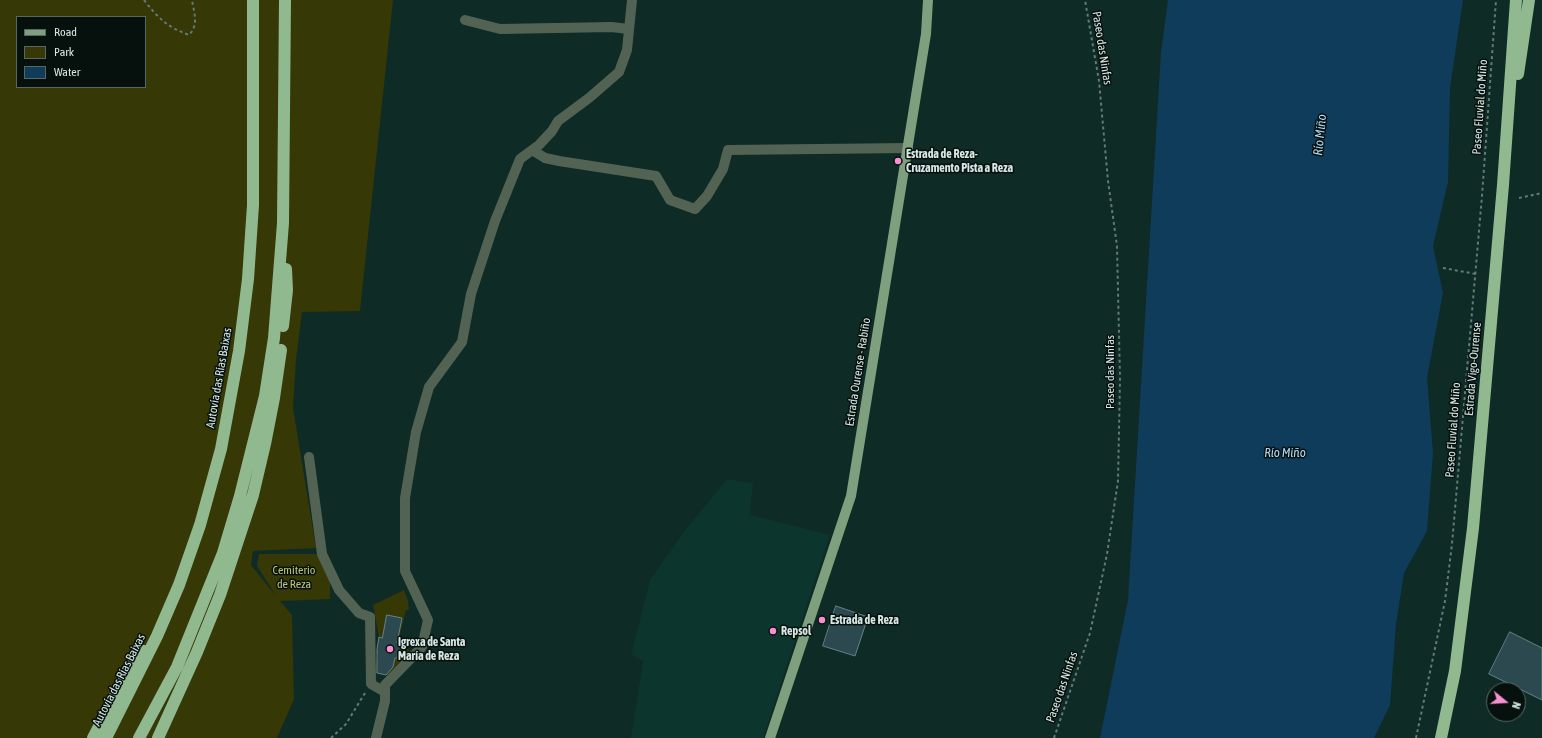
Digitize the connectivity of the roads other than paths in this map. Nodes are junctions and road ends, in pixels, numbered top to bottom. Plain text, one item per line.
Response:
1 (253, 0) edge
2 (285, 0) edge
3 (632, 0) edge
4 (928, 0) edge
5 (1516, 0) edge
6 (1529, 0) edge
7 (465, 20) dead end
8 (629, 29) junction
9 (908, 148) junction
10 (532, 150) junction
11 (1502, 185) junction
12 (283, 223) junction
13 (309, 457) dead end
14 (157, 636) junction
15 (385, 692) junction
16 (93, 738) edge
17 (106, 738) edge
18 (139, 738) edge
19 (158, 738) edge
20 (376, 738) edge
21 (770, 738) edge
22 (1441, 738) edge

1 - 14 highway, Autovía das Rías Baixas
2 - 12 highway
3 - 8 street
4 - 9 main road, Estrada Ourense - Rabiño
5 - 11 highway, Estrada Vigo-Ourense
6 - 11 highway
7 - 8 street
8 - 10 street
9 - 10 street
9 - 21 main road, Estrada Ourense - Rabiño
10 - 15 street
11 - 22 highway, Estrada Vigo-Ourense
12 - 18 highway
12 - 19 highway
13 - 15 street
14 - 16 highway
14 - 17 highway, Autovía das Rías Baixas
15 - 20 street

